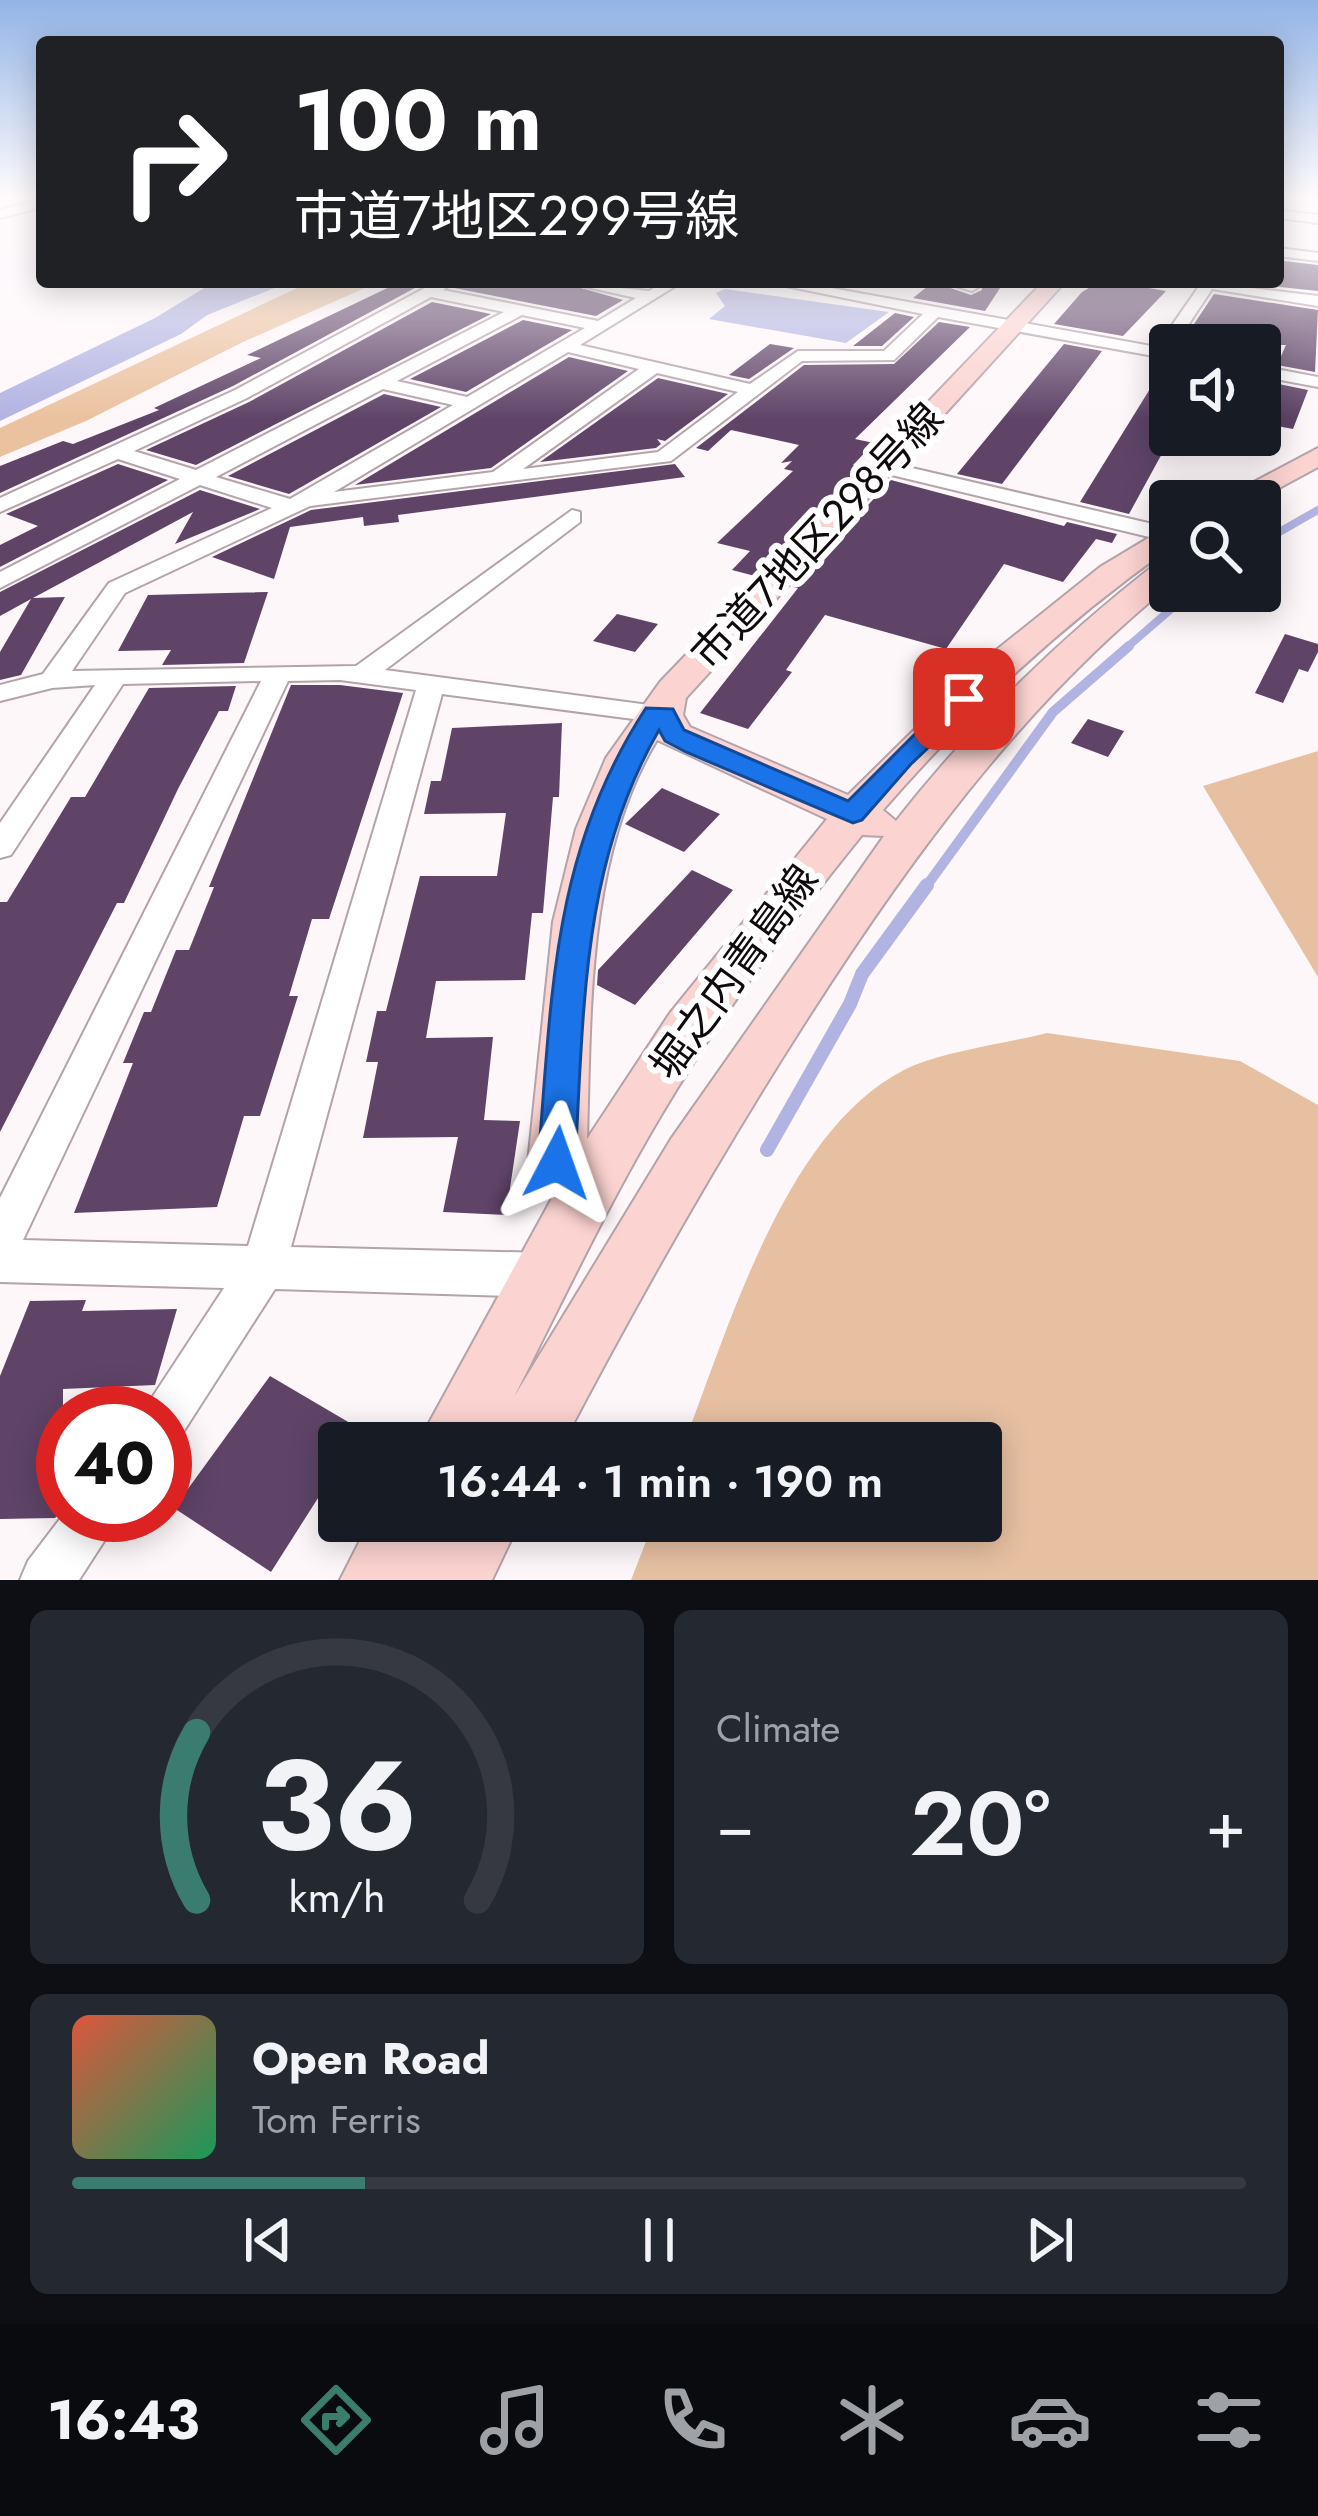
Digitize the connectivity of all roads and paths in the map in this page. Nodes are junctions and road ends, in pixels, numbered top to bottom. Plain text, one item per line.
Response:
1 (436, 288) edge
2 (605, 288) edge
3 (664, 288) edge
4 (829, 288) edge
5 (1049, 288) edge
6 (1206, 288) edge
7 (1239, 288) edge
8 (428, 292) junction
9 (650, 296) junction
10 (1318, 301) edge
11 (518, 311) junction
12 (935, 311) junction
13 (1184, 324) edge
14 (1014, 325) junction
15 (600, 326) junction
16 (566, 347) junction
17 (1149, 351) edge
18 (654, 367) junction
19 (1281, 375) edge
20 (1318, 382) edge
21 (382, 383) junction
22 (753, 390) junction
23 (470, 403) junction
24 (116, 452) junction
25 (1318, 456) edge
26 (882, 467) junction
27 (200, 478) junction
28 (495, 479) junction
29 (1273, 480) edge
30 (1318, 480) edge
31 (1281, 500) edge
32 (297, 504) junction
33 (0, 506) edge
34 (572, 517) dead end
35 (1149, 529) edge
36 (1149, 548) edge
37 (0, 581) edge
38 (1149, 587) edge
39 (279, 672) junction
40 (361, 675) junction
41 (115, 676) junction
42 (52, 680) junction
43 (431, 684) junction
44 (0, 693) edge
45 (662, 709) junction
46 (853, 814) junction
47 (905, 837) junction
48 (0, 848) edge
49 (557, 1163) dead end
50 (0, 1244) edge
51 (0, 1261) edge
52 (263, 1268) junction
53 (546, 1275) junction
54 (185, 1386) edge
55 (465, 1422) edge
56 (537, 1422) edge
57 (75, 1542) edge
58 (398, 1542) edge
59 (473, 1542) edge
60 (46, 1580) edge
61 (377, 1580) edge
62 (452, 1580) edge

1 - 8 street
2 - 9 street
3 - 9 street
4 - 12 street
5 - 14 main road, 市道7地区298号線
6 - 13 street
7 - 10 street
8 - 11 street
8 - 24 street
9 - 15 street
11 - 15 street
11 - 21 street
12 - 14 street
12 - 22 street
14 - 17 street
14 - 26 main road, 市道7地区298号線
15 - 16 street
16 - 18 street
16 - 23 street
18 - 22 street
18 - 28 street
19 - 20 street
21 - 23 street
21 - 27 street
22 - 28 street
23 - 32 street
24 - 27 street
24 - 33 street
25 - 29 main road
26 - 35 street
26 - 45 main road, 市道7地区298号線
27 - 32 street
27 - 37 street
28 - 32 street
30 - 31 main road
32 - 42 street
34 - 40 street
36 - 46 main road, 堀之内青島線
38 - 47 main road, 堀之内青島線
39 - 40 street
39 - 41 street
39 - 50 street
40 - 43 street
41 - 42 street
41 - 48 street
42 - 44 street
43 - 45 street
43 - 52 street
45 - 46 main road
45 - 49 main road, 市道7地区298号線
46 - 47 main road
46 - 53 main road, 堀之内青島線
47 - 56 main road, 堀之内青島線
51 - 52 street
52 - 53 street
52 - 54 street
53 - 55 main road, 堀之内青島線
57 - 60 street
58 - 61 main road
59 - 62 main road

